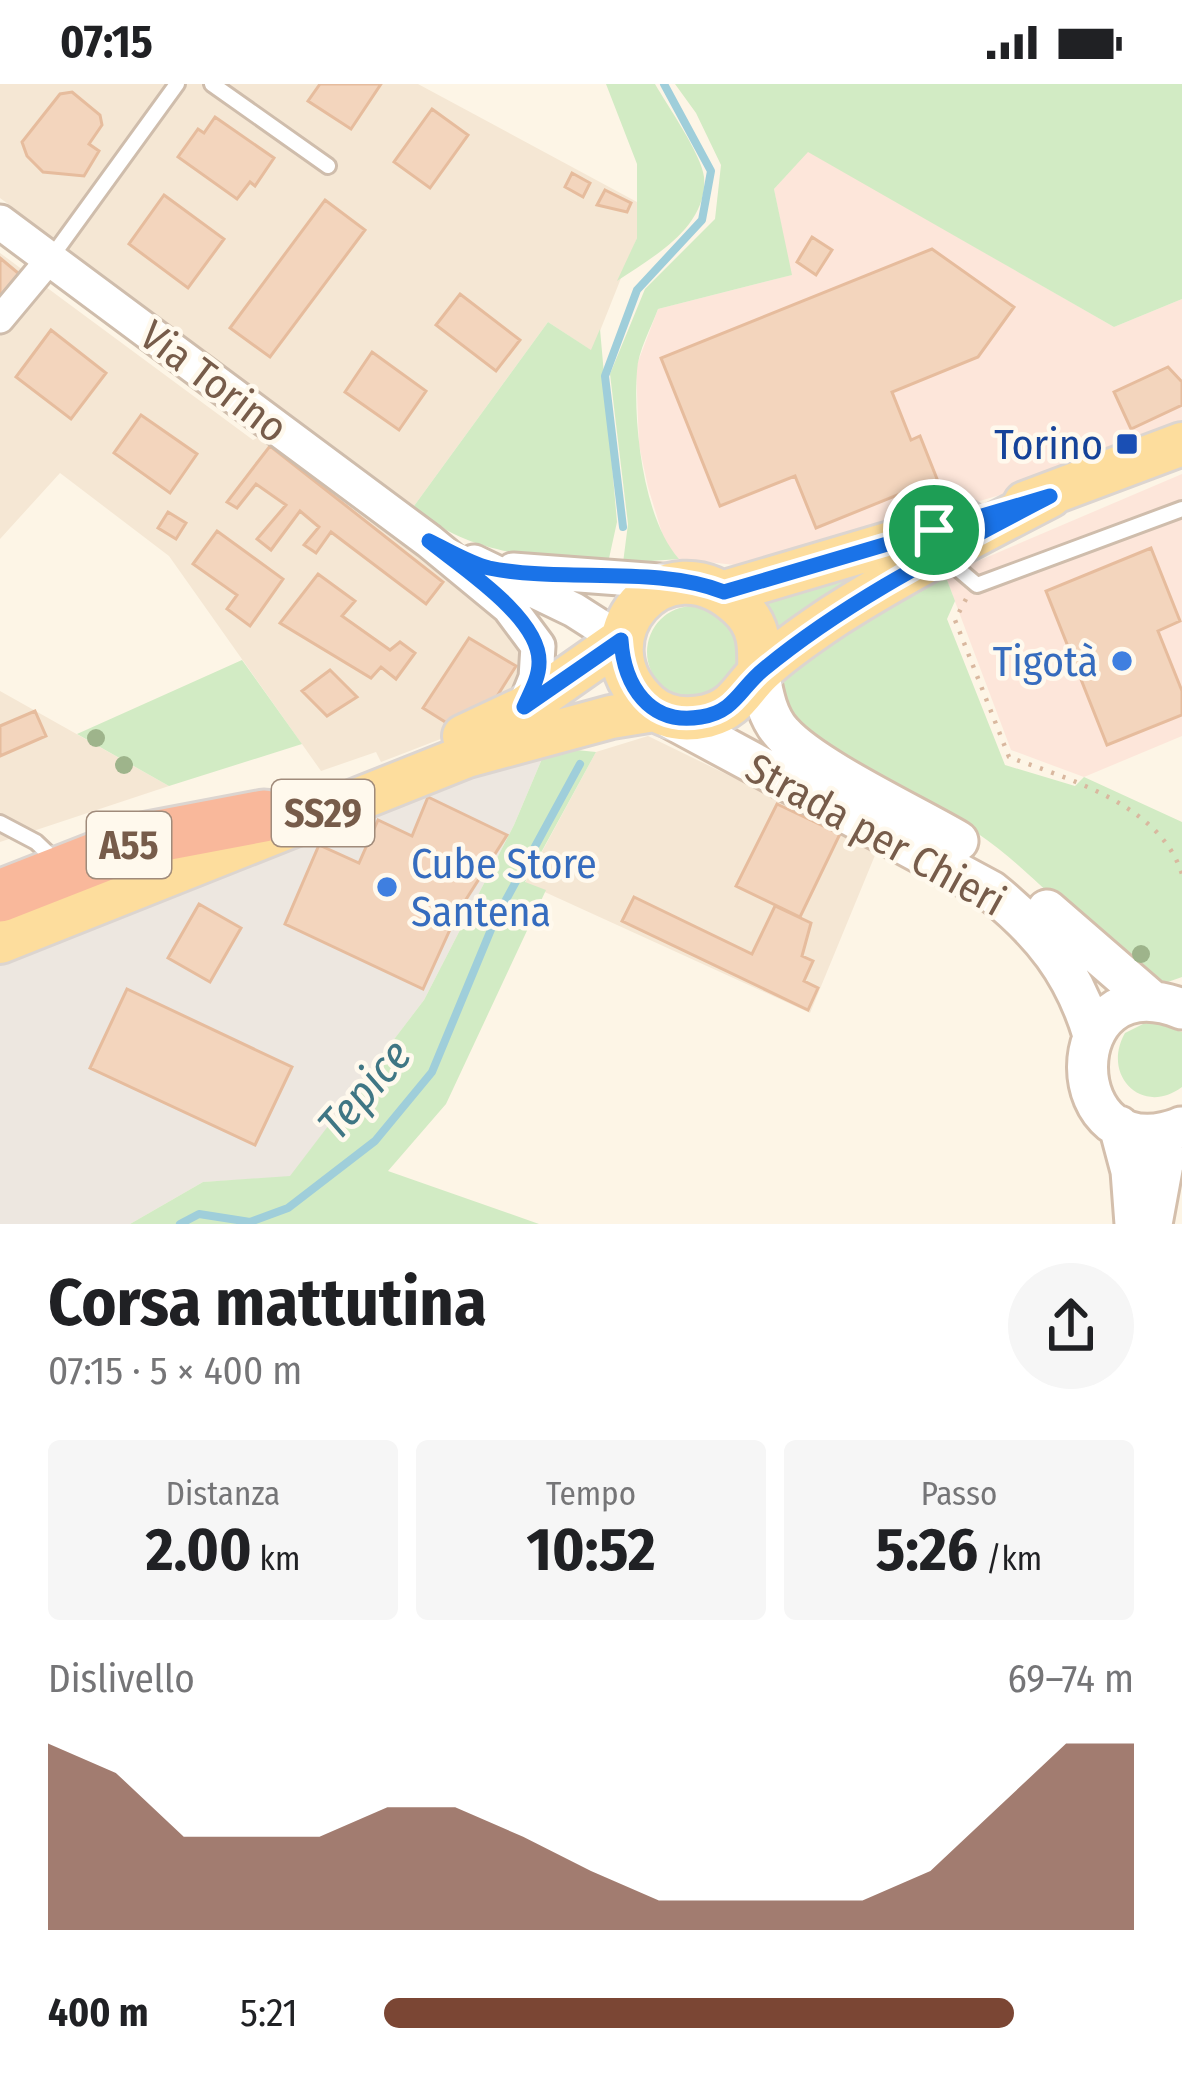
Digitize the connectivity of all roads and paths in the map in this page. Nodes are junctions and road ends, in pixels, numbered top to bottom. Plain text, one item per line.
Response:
1 (177, 84) edge
2 (212, 84) edge
3 (328, 166) dead end
4 (0, 222) edge
5 (50, 259) junction
6 (0, 319) edge
7 (1182, 444) edge
8 (1050, 496) junction
9 (1182, 509) edge
10 (429, 541) junction
11 (940, 554) junction
12 (485, 567) junction
13 (673, 581) junction
14 (977, 585) junction
15 (724, 592) junction
16 (621, 640) junction
17 (759, 673) junction
18 (524, 707) junction
19 (662, 714) junction
20 (264, 816) joint
21 (0, 823) edge
22 (1182, 874) edge
23 (72, 879) junction
24 (0, 896) edge
25 (0, 919) edge
26 (0, 942) edge
27 (1170, 1002) edge
28 (1093, 1035) junction
29 (1119, 1126) junction
30 (1181, 1127) edge
31 (1135, 1224) edge
32 (1152, 1224) edge

1 - 5 lane
2 - 3 lane
4 - 5 street, Via Torino
5 - 6 street
5 - 10 street, Via Torino
7 - 8 main road
8 - 11 main road
8 - 15 main road
9 - 14 lane
10 - 12 street, Via Torino
10 - 18 street, Via Torino
11 - 14 lane
11 - 17 main road
12 - 13 street, Via Torino
12 - 16 street, Via Torino
13 - 15 main road
13 - 16 main road
14 - 22 path
15 - 17 main road
16 - 18 main road, SS29
16 - 19 main road
17 - 19 main road
17 - 27 main road, Strada per Chieri
18 - 20 main road, SS29
19 - 26 main road, SS29
19 - 28 main road, Strada per Chieri
20 - 23 highway, A55
21 - 23 lane
23 - 24 highway, A55
23 - 25 main road
27 - 28 main road
28 - 29 main road
29 - 30 main road
29 - 31 main road
30 - 32 main road

